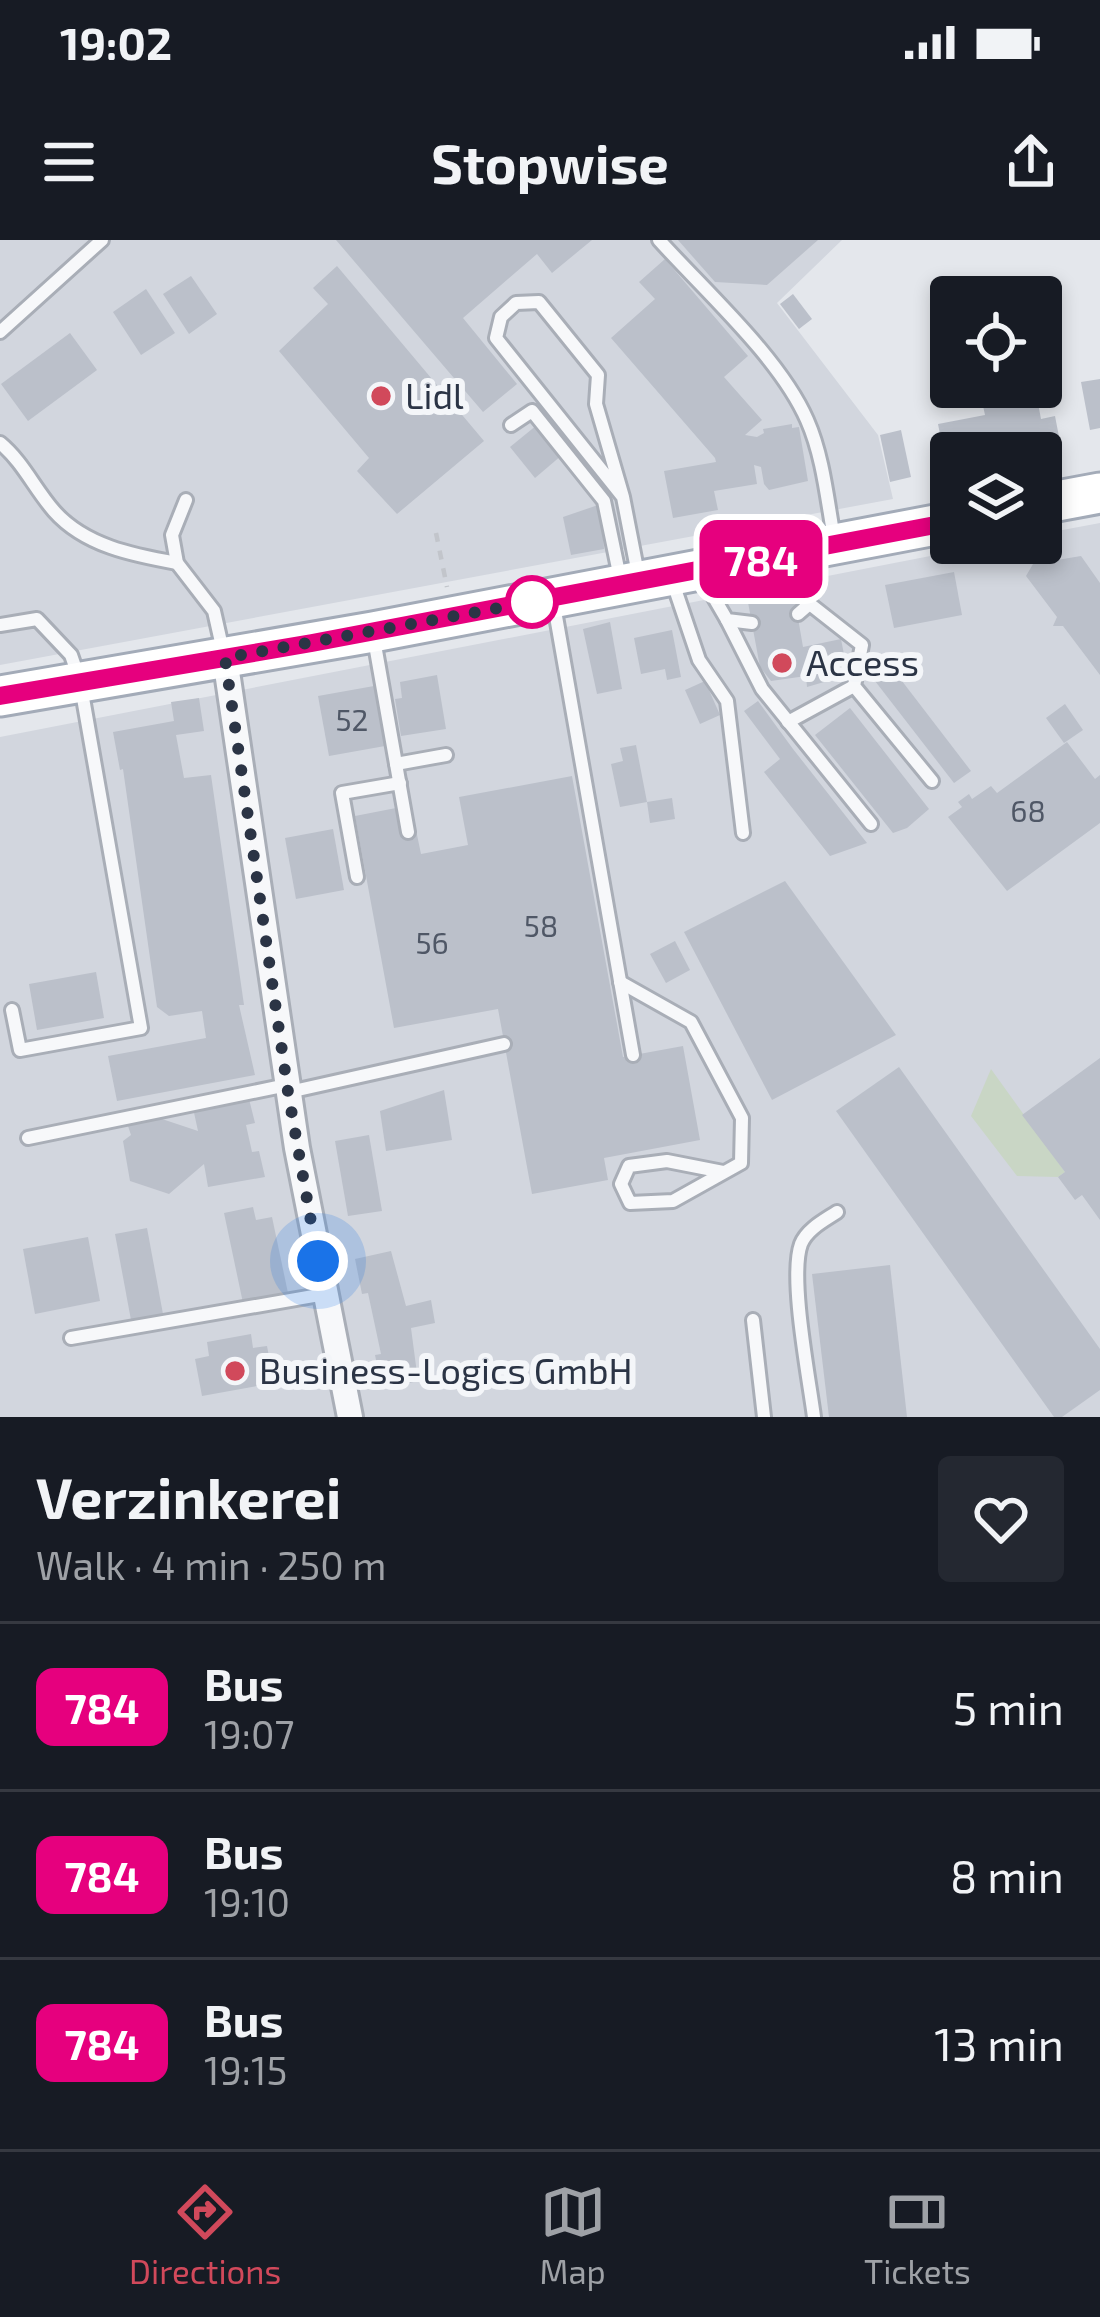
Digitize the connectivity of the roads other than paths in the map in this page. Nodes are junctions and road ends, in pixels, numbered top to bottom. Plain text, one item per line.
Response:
1 (659, 240) edge
2 (100, 241) edge
3 (0, 332) edge
4 (511, 425) dead end
5 (0, 443) edge
6 (1100, 493) edge
7 (622, 497) junction
8 (186, 500) dead end
9 (1062, 500) edge
10 (930, 526) edge
11 (819, 548) junction
12 (177, 562) junction
13 (658, 578) junction
14 (553, 598) junction
15 (728, 620) junction
16 (752, 622) dead end
17 (0, 626) edge
18 (373, 632) junction
19 (225, 658) junction
20 (80, 681) junction
21 (854, 686) junction
22 (0, 696) edge
23 (788, 722) junction
24 (446, 755) dead end
25 (396, 764) junction
26 (932, 781) dead end
27 (400, 783) junction
28 (871, 824) dead end
29 (408, 832) dead end
30 (743, 833) dead end
31 (357, 878) dead end
32 (620, 982) junction
33 (11, 1010) dead end
34 (504, 1044) dead end
35 (633, 1055) dead end
36 (288, 1089) junction
37 (28, 1138) dead end
38 (723, 1172) junction
39 (837, 1211) dead end
40 (325, 1294) junction
41 (753, 1320) dead end
42 (71, 1338) dead end
43 (350, 1417) edge
44 (764, 1417) edge
45 (814, 1417) edge

1 - 11 lane
2 - 3 lane
4 - 13 lane
5 - 12 lane
6 - 9 main road
7 - 7 lane
7 - 13 lane
8 - 12 lane
10 - 11 main road
11 - 13 main road
11 - 21 lane
12 - 19 lane
13 - 14 main road
13 - 15 lane
13 - 30 lane
14 - 18 main road
14 - 32 lane
15 - 16 lane
15 - 23 lane
17 - 20 lane
18 - 19 main road
18 - 25 lane
19 - 20 main road
19 - 36 street
20 - 22 main road
20 - 33 lane
21 - 23 lane
21 - 26 lane
23 - 28 lane
24 - 25 lane
25 - 27 lane
27 - 29 lane
27 - 31 lane
32 - 35 lane
32 - 38 lane
34 - 36 lane
36 - 37 lane
36 - 40 street
38 - 38 lane
39 - 45 lane
40 - 42 lane
40 - 43 street
41 - 44 lane

